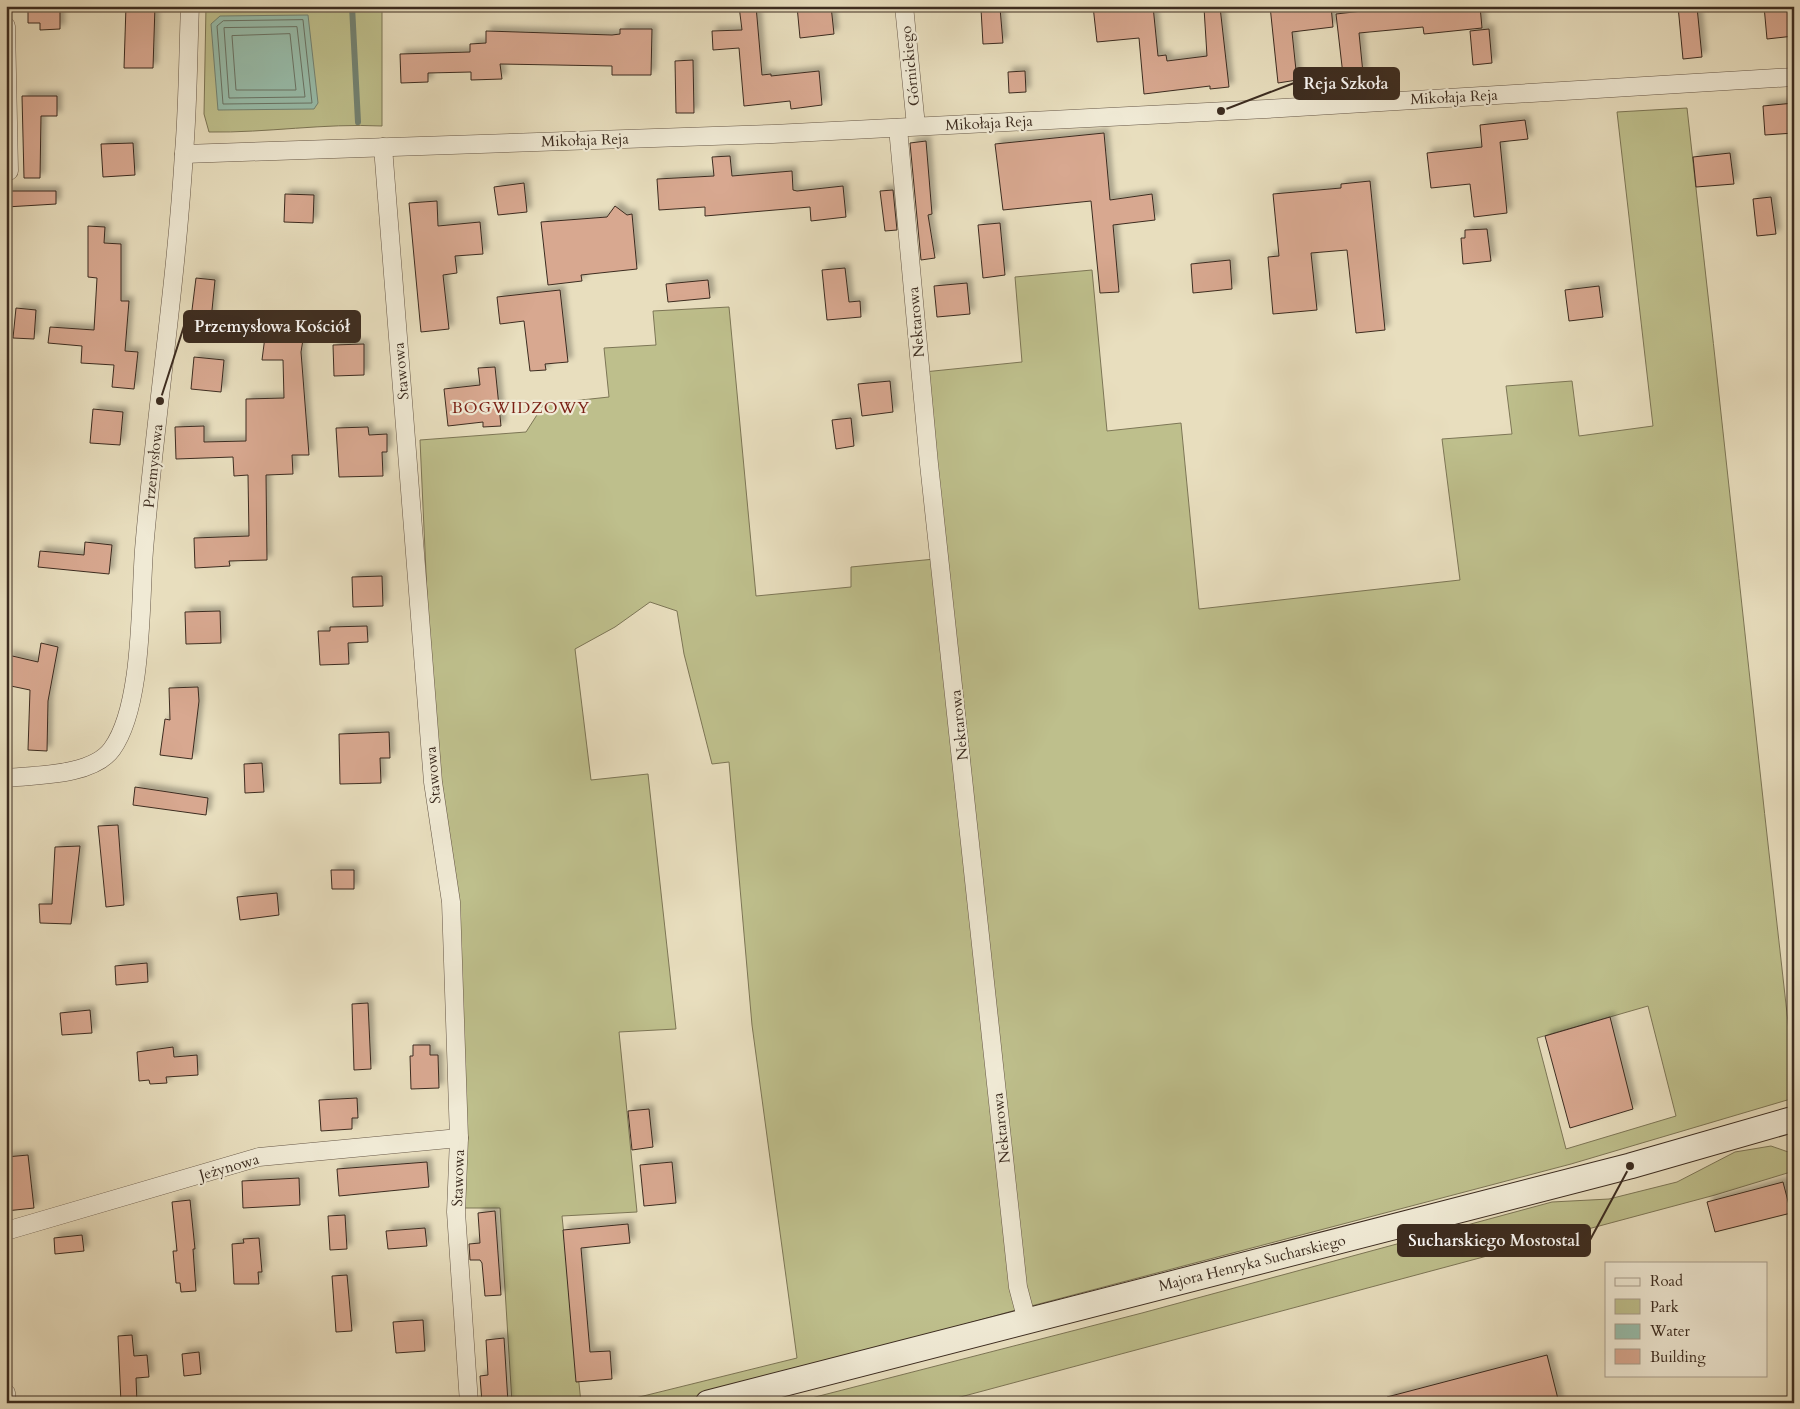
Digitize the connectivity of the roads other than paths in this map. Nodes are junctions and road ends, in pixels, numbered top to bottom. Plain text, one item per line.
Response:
1 (190, 6) edge
2 (904, 6) edge
3 (6, 26) edge
4 (1794, 77) edge
5 (916, 126) junction
6 (898, 128) junction
7 (382, 147) junction
8 (184, 154) junction
9 (9, 171) dead end
10 (6, 778) edge
11 (1794, 1119) edge
12 (459, 1138) junction
13 (6, 1231) edge
14 (1027, 1321) junction
15 (6, 1393) edge
16 (7, 1403) edge
17 (469, 1403) edge
18 (708, 1403) edge

1 - 8 street, Przemysłowa
2 - 5 street, Górnickiego
3 - 9 street
4 - 5 street, Mikołaja Reja
5 - 6 street, Mikołaja Reja
6 - 7 street, Mikołaja Reja
6 - 14 street, Nektarowa
7 - 8 street, Mikołaja Reja
7 - 12 street, Stawowa
8 - 10 street, Przemysłowa
11 - 14 street, Majora Henryka Sucharskiego
12 - 13 street, Jeżynowa
12 - 17 street, Stawowa
14 - 18 street, Majora Henryka Sucharskiego
15 - 16 street

